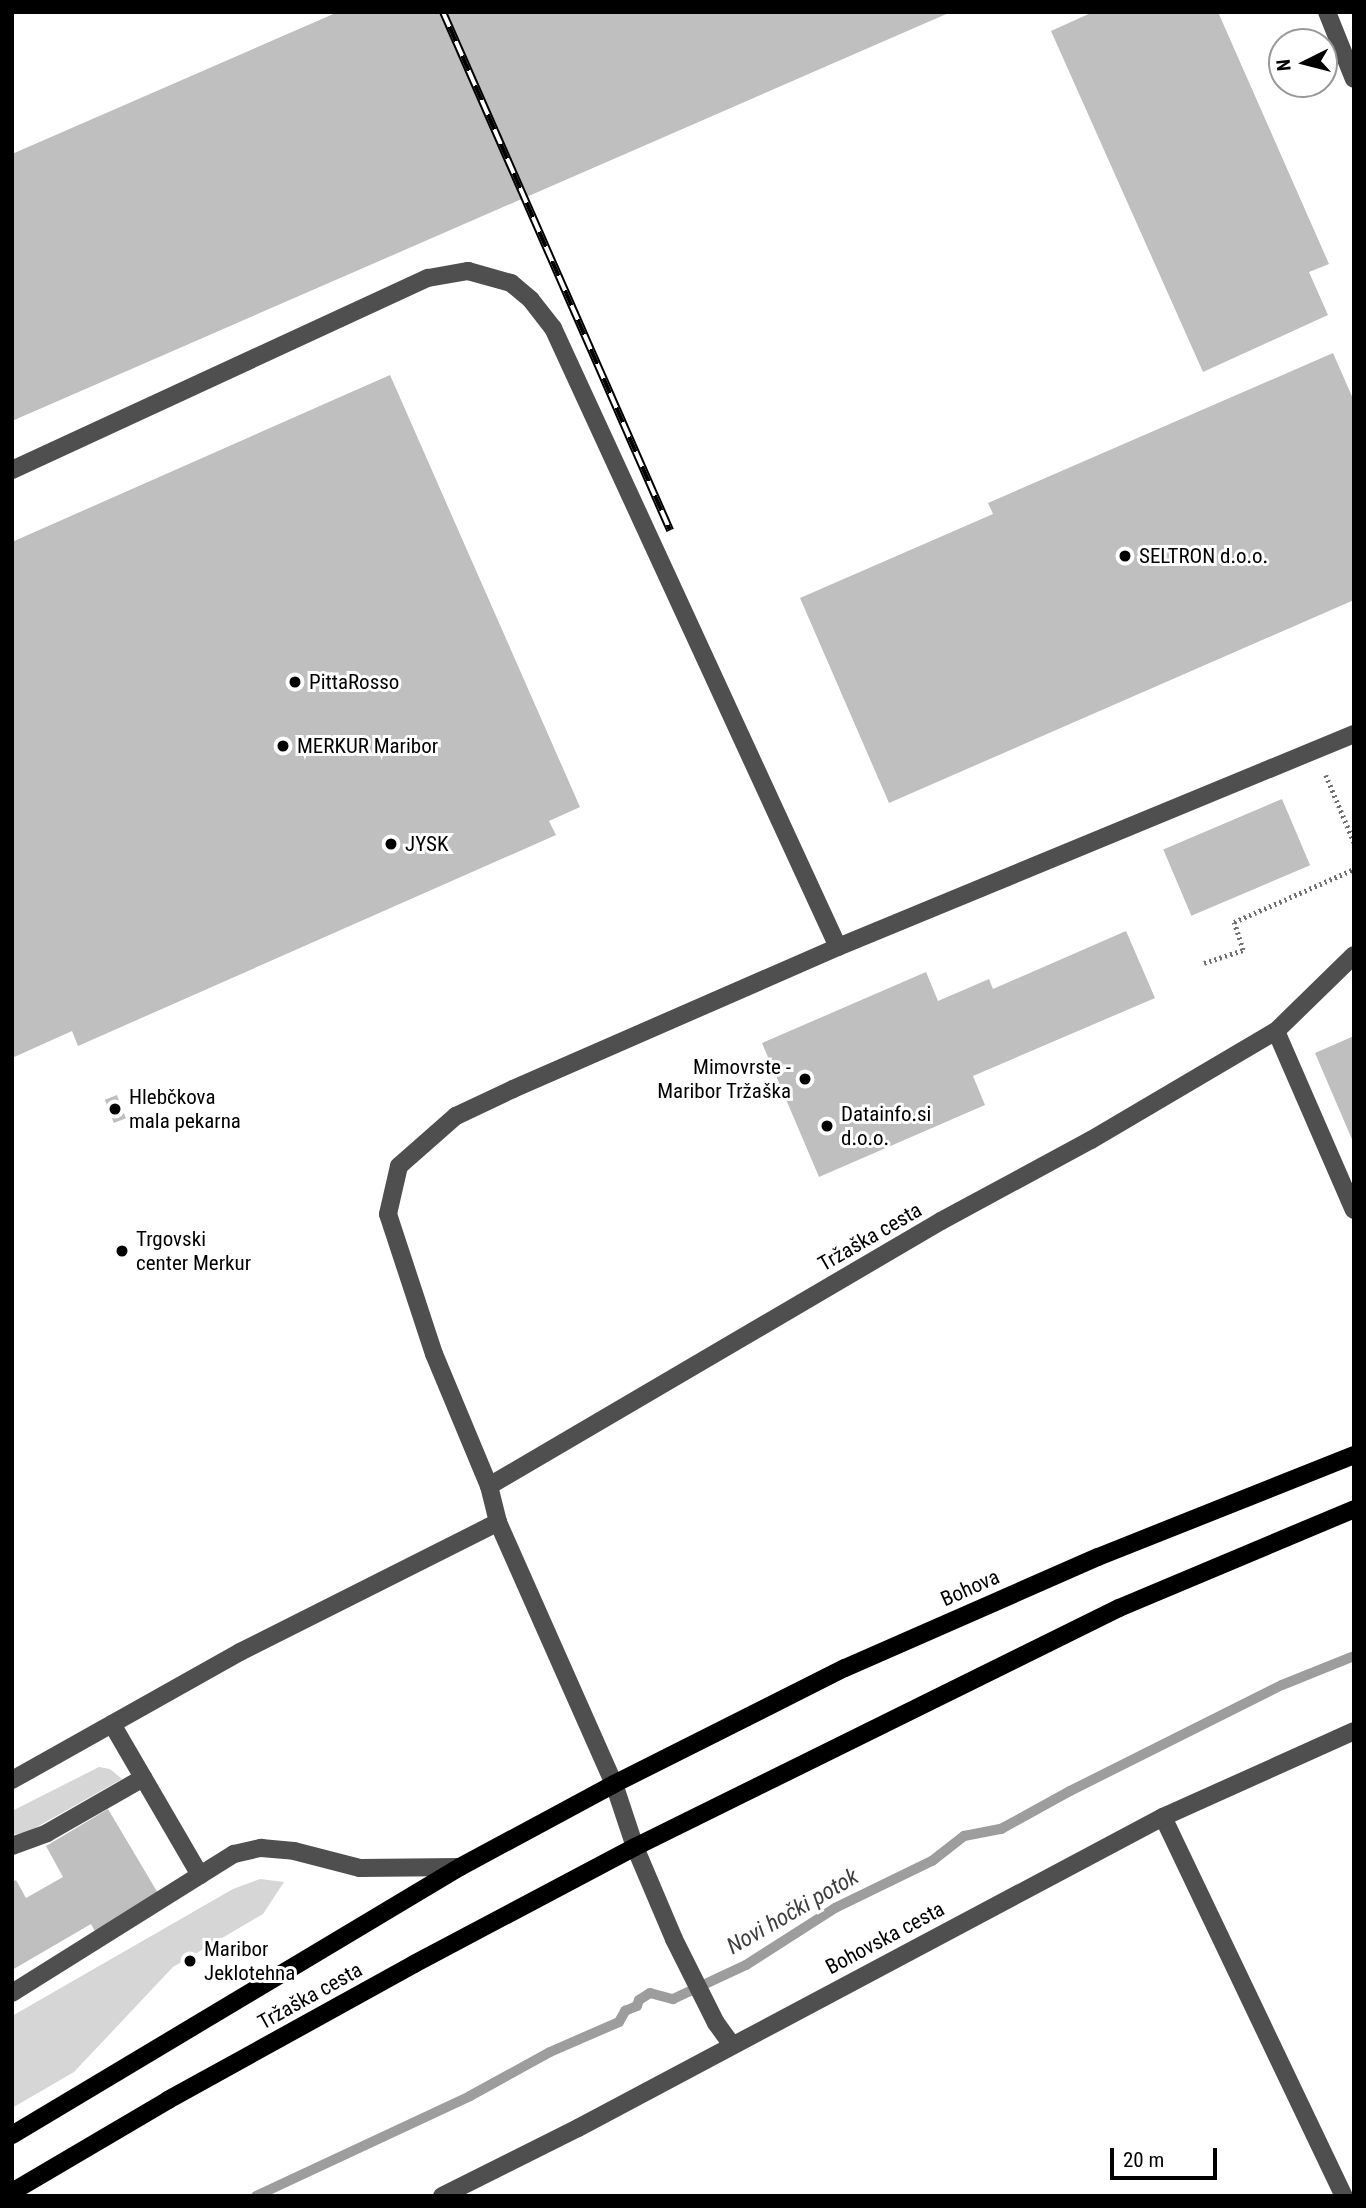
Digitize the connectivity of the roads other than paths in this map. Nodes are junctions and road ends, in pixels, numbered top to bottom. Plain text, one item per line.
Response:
1 (1327, 12) edge
2 (1354, 79) edge
3 (12, 470) edge
4 (1354, 734) edge
5 (838, 947) junction
6 (1354, 954) edge
7 (1276, 1031) junction
8 (1354, 1210) edge
9 (1354, 1455) edge
10 (489, 1486) junction
11 (1354, 1509) edge
12 (498, 1522) junction
13 (112, 1724) junction
14 (1354, 1731) edge
15 (144, 1778) junction
16 (12, 1780) edge
17 (614, 1784) junction
18 (1163, 1817) junction
19 (12, 1846) edge
20 (635, 1847) junction
21 (460, 1867) junction
22 (200, 1875) junction
23 (12, 1993) edge
24 (732, 2045) junction
25 (12, 2135) edge
26 (12, 2192) edge
27 (442, 2196) edge
28 (1344, 2196) edge

1 - 2 street
3 - 5 street
4 - 5 street
5 - 10 street
6 - 7 street, Tržaška cesta
7 - 8 street
7 - 10 street, Tržaška cesta
9 - 17 main road, Bohova
10 - 12 street
11 - 20 main road
12 - 13 street
12 - 17 street
13 - 15 street
13 - 16 street
14 - 18 street, Bohovska cesta
15 - 19 street
15 - 22 street
17 - 20 street
17 - 21 main road, Tržaška cesta
18 - 24 street, Bohovska cesta
18 - 28 street
20 - 24 street
20 - 26 main road, Tržaška cesta
21 - 22 street
21 - 25 main road, Tržaška cesta
22 - 23 street
24 - 27 street, Bohovska cesta

